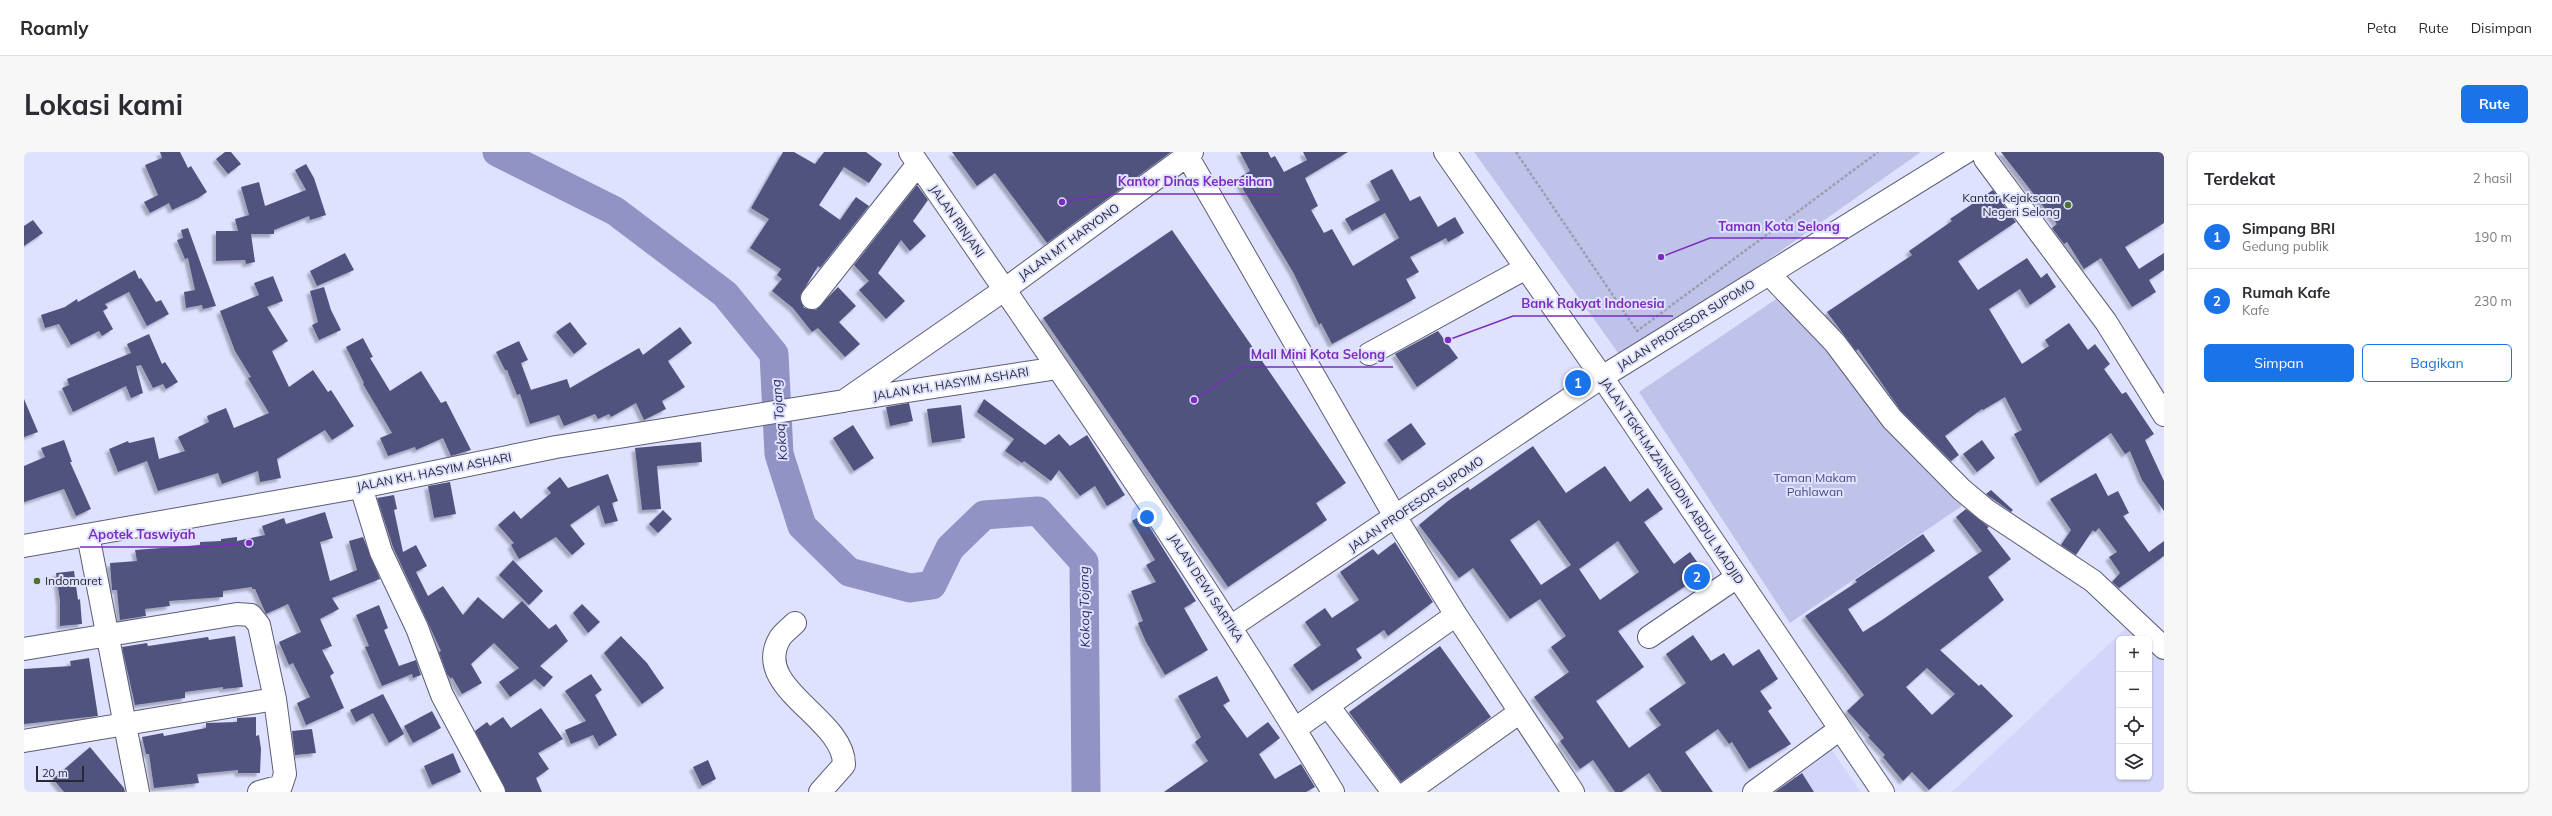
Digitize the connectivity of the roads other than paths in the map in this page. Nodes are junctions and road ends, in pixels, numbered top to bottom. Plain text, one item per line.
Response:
1 (1444, 152) edge
2 (1188, 153) edge
3 (1973, 153) edge
4 (914, 158) edge
5 (1526, 268) junction
6 (1769, 274) junction
7 (1004, 290) junction
8 (812, 298) dead end
9 (1369, 354) dead end
10 (1058, 368) junction
11 (1602, 377) junction
12 (844, 401) junction
13 (2164, 415) edge
14 (361, 487) junction
15 (1396, 518) junction
16 (88, 535) junction
17 (24, 546) edge
18 (1737, 577) junction
19 (1456, 616) junction
20 (795, 623) dead end
21 (1232, 626) junction
22 (106, 634) junction
23 (1648, 637) dead end
24 (2164, 648) edge
25 (24, 649) edge
26 (274, 698) junction
27 (1328, 706) junction
28 (1520, 712) junction
29 (123, 726) junction
30 (1295, 729) junction
31 (1840, 729) junction
32 (24, 741) edge
33 (138, 792) edge
34 (259, 792) edge
35 (494, 792) edge
36 (820, 792) edge
37 (1333, 792) edge
38 (1393, 792) edge
39 (1408, 792) edge
40 (1573, 792) edge
41 (1754, 792) edge
42 (1883, 792) edge

1 - 5 street, JALAN TGKH.M.ZAINUDDIN ABDUL MADJID
2 - 7 street, JALAN MT HARYONO
2 - 15 street
3 - 6 street, JALAN PROFESOR SUPOMO
3 - 13 street
4 - 7 street, JALAN RINJANI
4 - 8 street
5 - 9 street
5 - 11 street, JALAN TGKH.M.ZAINUDDIN ABDUL MADJID
6 - 11 street, JALAN PROFESOR SUPOMO
6 - 24 street
7 - 10 street, JALAN DEWI SARTIKA
7 - 12 street, JALAN KH. HASYIM ASHARI
10 - 12 street, JALAN KH. HASYIM ASHARI
10 - 21 street, JALAN DEWI SARTIKA
11 - 15 street, JALAN PROFESOR SUPOMO
11 - 18 street, JALAN TGKH.M.ZAINUDDIN ABDUL MADJID
12 - 14 street, JALAN KH. HASYIM ASHARI
14 - 16 street, JALAN KH. HASYIM ASHARI
14 - 35 street
15 - 19 street
15 - 21 street, JALAN PROFESOR SUPOMO
16 - 17 street, JALAN KH. HASYIM ASHARI
16 - 22 street
18 - 23 street
18 - 31 street, JALAN TGKH.M.ZAINUDDIN ABDUL MADJID
19 - 27 street
19 - 28 street
20 - 36 street
21 - 30 street, JALAN DEWI SARTIKA
22 - 25 street
22 - 26 street
22 - 29 street
26 - 29 street
26 - 34 street
27 - 30 street
27 - 38 street
28 - 39 street
28 - 40 street
29 - 32 street
29 - 33 street
30 - 37 street, JALAN DEWI SARTIKA
31 - 41 street
31 - 42 street, JALAN TGKH.M.ZAINUDDIN ABDUL MADJID

